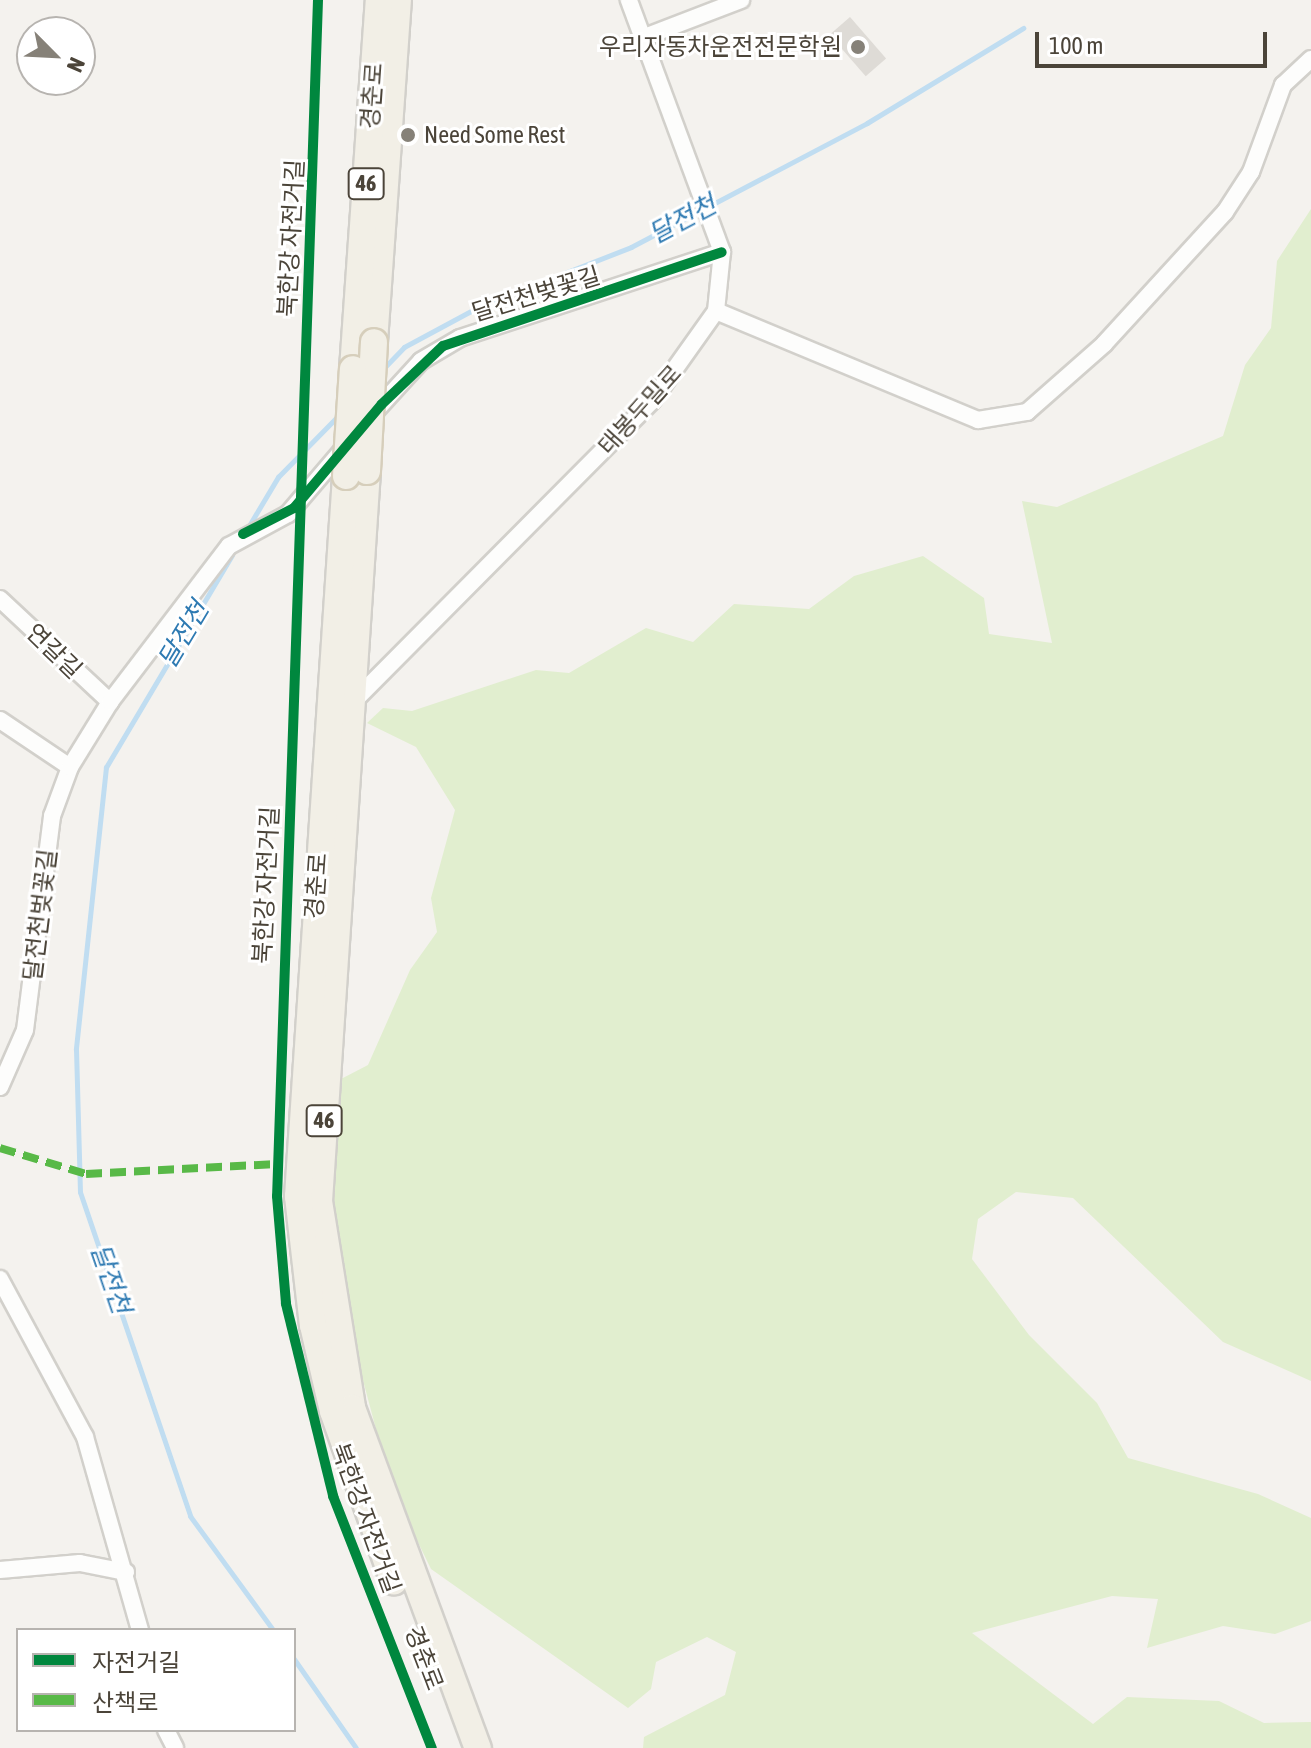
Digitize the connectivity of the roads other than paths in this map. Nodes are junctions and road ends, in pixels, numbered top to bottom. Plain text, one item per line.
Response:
1 (379, 0) edge
2 (398, 0) edge
3 (629, 0) edge
4 (741, 0) edge
5 (647, 36) junction
6 (1311, 59) edge
7 (722, 252) junction
8 (716, 311) junction
9 (356, 473) junction
10 (0, 599) edge
11 (110, 702) junction
12 (349, 706) junction
13 (0, 720) edge
14 (70, 767) junction
15 (0, 1087) edge
16 (0, 1279) edge
17 (0, 1570) edge
18 (126, 1572) junction
19 (140, 1628) edge
20 (459, 1748) edge
21 (478, 1748) edge

1 - 9 main road, 경춘로 / 46, bridge
2 - 9 main road, 경춘로 / 46, bridge
3 - 5 street, 태봉두밀로
4 - 5 street
5 - 7 street, 태봉두밀로
6 - 8 street
7 - 8 street, 태봉두밀로
7 - 11 street, 달전천벚꽃길
8 - 12 street, 태봉두밀로
9 - 12 main road, 경춘로 / 46
9 - 20 main road, 경춘로 / 46
10 - 11 street, 연갈길
11 - 14 street, 달전천벚꽃길
12 - 21 main road, 경춘로 / 46
13 - 14 street
14 - 15 street, 달전천벚꽃길
16 - 18 street
17 - 18 street
18 - 19 street

